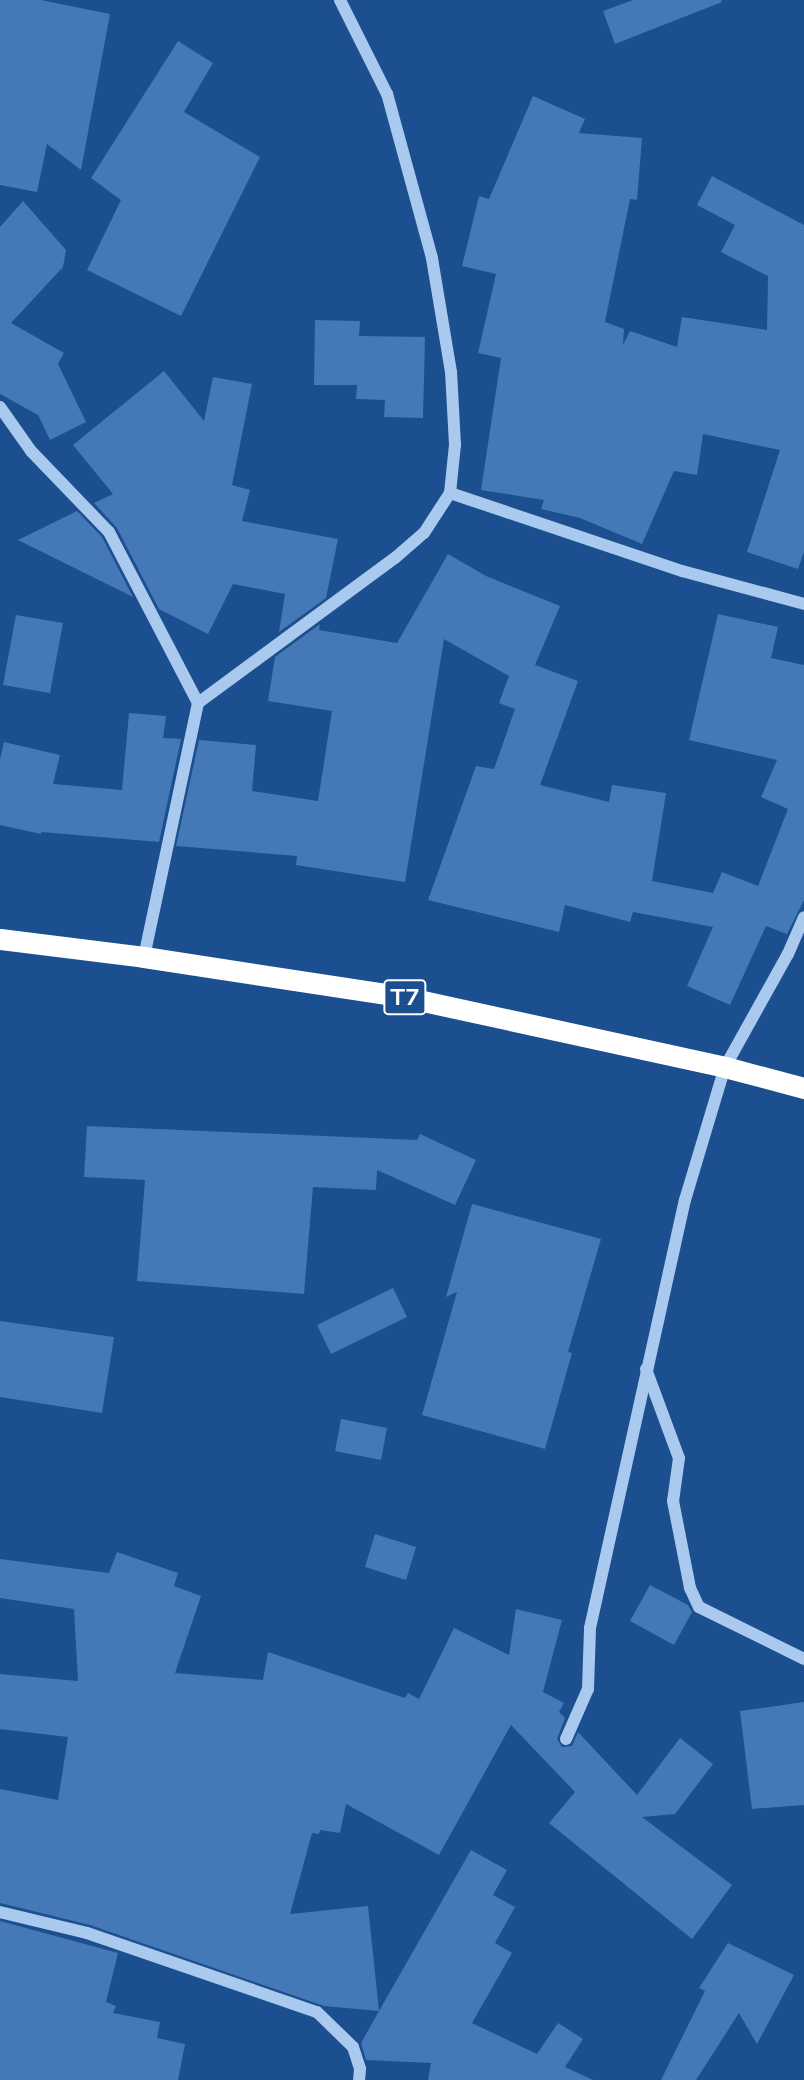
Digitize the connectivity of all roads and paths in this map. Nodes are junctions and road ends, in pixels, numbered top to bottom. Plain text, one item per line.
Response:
1 (340, 0) edge
2 (0, 407) edge
3 (450, 493) junction
4 (804, 604) edge
5 (198, 703) junction
6 (804, 917) edge
7 (0, 939) edge
8 (144, 957) junction
9 (725, 1067) junction
10 (804, 1088) edge
11 (645, 1369) junction
12 (804, 1659) edge
13 (566, 1739) dead end
14 (0, 1912) edge
15 (359, 2080) edge

1 - 3 street
2 - 5 street
3 - 4 street
3 - 5 street
5 - 8 street
6 - 9 street
7 - 8 highway, T7
8 - 9 highway, T7
9 - 10 highway, T7
9 - 11 street
11 - 12 street
11 - 13 street
14 - 15 street

